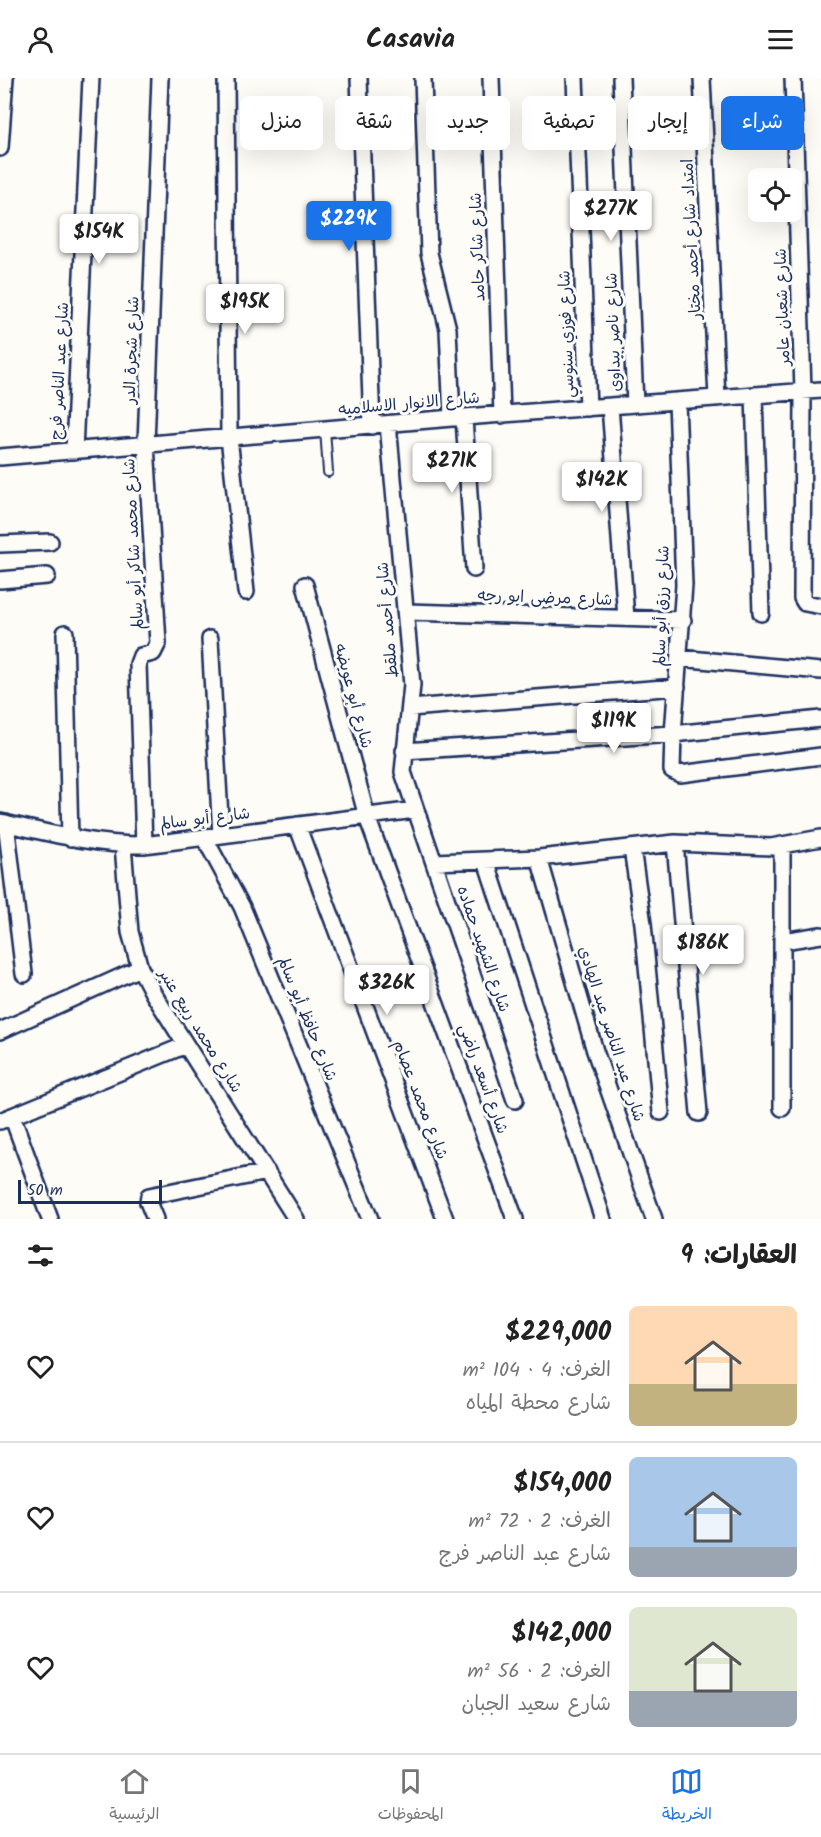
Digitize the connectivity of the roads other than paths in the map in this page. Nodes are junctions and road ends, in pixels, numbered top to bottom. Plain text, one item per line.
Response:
1 (5, 78) edge
2 (92, 78) edge
3 (160, 78) edge
4 (226, 78) edge
5 (359, 78) edge
6 (423, 78) edge
7 (490, 78) edge
8 (575, 78) edge
9 (621, 78) edge
10 (702, 78) edge
11 (793, 78) edge
12 (0, 148) edge
13 (821, 390) edge
14 (803, 392) junction
15 (754, 395) junction
16 (717, 398) junction
17 (677, 401) junction
18 (635, 404) junction
19 (610, 406) junction
20 (588, 408) junction
21 (502, 415) junction
22 (458, 418) junction
23 (388, 424) junction
24 (372, 426) junction
25 (325, 429) junction
26 (229, 437) junction
27 (146, 444) junction
28 (74, 451) junction
29 (0, 457) edge
30 (328, 472) dead end
31 (50, 542) dead end
32 (0, 544) edge
33 (474, 569) dead end
34 (47, 576) dead end
35 (0, 580) edge
36 (305, 585) dead end
37 (246, 592) dead end
38 (821, 606) edge
39 (407, 612) junction
40 (761, 613) dead end
41 (626, 618) junction
42 (683, 620) junction
43 (65, 633) dead end
44 (210, 639) dead end
45 (679, 658) junction
46 (821, 671) edge
47 (677, 687) junction
48 (410, 708) junction
49 (821, 719) edge
50 (673, 734) junction
51 (404, 751) junction
52 (821, 756) edge
53 (415, 810) junction
54 (367, 817) junction
55 (3, 823) edge
56 (297, 825) junction
57 (221, 835) junction
58 (204, 837) junction
59 (70, 838) junction
60 (821, 838) edge
61 (675, 843) junction
62 (123, 845) junction
63 (144, 845) junction
64 (782, 845) junction
65 (632, 848) junction
66 (539, 858) junction
67 (486, 861) junction
68 (434, 862) junction
69 (821, 936) edge
70 (783, 941) junction
71 (140, 968) junction
72 (24, 974) dead end
73 (0, 1031) edge
74 (186, 1045) junction
75 (515, 1100) dead end
76 (782, 1108) dead end
77 (661, 1112) dead end
78 (699, 1113) dead end
79 (6, 1119) edge
80 (267, 1172) junction
81 (50, 1219) edge
82 (155, 1219) edge
83 (296, 1219) edge
84 (370, 1219) edge
85 (445, 1219) edge
86 (515, 1219) edge
87 (603, 1219) edge
88 (654, 1219) edge

1 - 12 street
2 - 28 street, شارع عبد الناصر فرج
3 - 27 street, شارع شجرة الدر
4 - 26 street
5 - 24 street
6 - 22 street
7 - 21 street, شارع شاكر حامد
8 - 20 street, شارع فوزي سنوسي
9 - 18 street, شارع ناصر بيداوى
10 - 16 street, امتداد شارع أحمد مختار
11 - 14 street, شارع شعبان عامر
13 - 14 street, شارع الانوار الاسلاميه
14 - 15 street, شارع الانوار الاسلاميه
14 - 38 street, شارع شعبان عامر
15 - 16 street, شارع الانوار الاسلاميه
15 - 40 street
16 - 17 street, شارع الانوار الاسلاميه
17 - 18 street, شارع الانوار الاسلاميه
17 - 42 street, شارع رزق أبو سالم
18 - 19 street, شارع الانوار الاسلاميه
19 - 20 street, شارع الانوار الاسلاميه
19 - 41 street
20 - 21 street, شارع الانوار الاسلاميه
21 - 22 street, شارع الانوار الاسلاميه
22 - 23 street, شارع الانوار الاسلاميه
22 - 33 street
23 - 24 street, شارع الانوار الاسلاميه
23 - 39 street, شارع أحمد ملقط
24 - 25 street, شارع الانوار الاسلاميه
25 - 26 street, شارع الانوار الاسلاميه
25 - 30 lane
26 - 27 street, شارع الانوار الاسلاميه
26 - 37 street
27 - 28 street, شارع الانوار الاسلاميه
27 - 63 street, شارع محمد شاكر أبو سالم
28 - 29 street, شارع الانوار الاسلاميه
31 - 32 street
34 - 35 street
36 - 54 street, شارع أبو عويضه
39 - 41 street, شارع مرضى ابو رجه
39 - 48 street, شارع أحمد ملقط
41 - 42 street, شارع مرضى ابو رجه
42 - 45 street, شارع رزق أبو سالم
43 - 59 street
44 - 57 street
45 - 46 street
45 - 47 street, شارع رزق أبو سالم
47 - 48 street
47 - 50 street, شارع رزق أبو سالم
48 - 51 street, شارع أحمد ملقط
49 - 50 street
50 - 51 street
50 - 52 street, شارع رزق أبو سالم
51 - 53 street, شارع أحمد ملقط
53 - 54 street, شارع أبو سالم
53 - 68 street, شارع الشهيد حماده
54 - 56 street, شارع أبو سالم
54 - 86 street, شارع أسعد راضي
55 - 59 street, شارع أبو سالم
55 - 72 street
56 - 57 street, شارع أبو سالم
56 - 85 street, شارع محمد عصام
57 - 58 street, شارع أبو سالم
58 - 63 street, شارع أبو سالم
58 - 84 street, شارع حافظ أبو سالم
59 - 62 street, شارع أبو سالم
60 - 64 street
61 - 64 street
61 - 65 street
61 - 78 street
62 - 63 street, شارع أبو سالم
62 - 71 street, شارع محمد ربيع عنبر
64 - 70 street
65 - 66 street
65 - 77 street
66 - 67 street
66 - 88 street, شارع عبد الناصر عبد الهادي
67 - 68 street
67 - 87 street
68 - 75 street, شارع الشهيد حماده
69 - 70 street
70 - 76 street
71 - 73 street
71 - 74 street, شارع محمد ربيع عنبر
74 - 79 street
74 - 80 street, شارع محمد ربيع عنبر
79 - 81 street
80 - 82 street
80 - 83 street, شارع محمد ربيع عنبر

